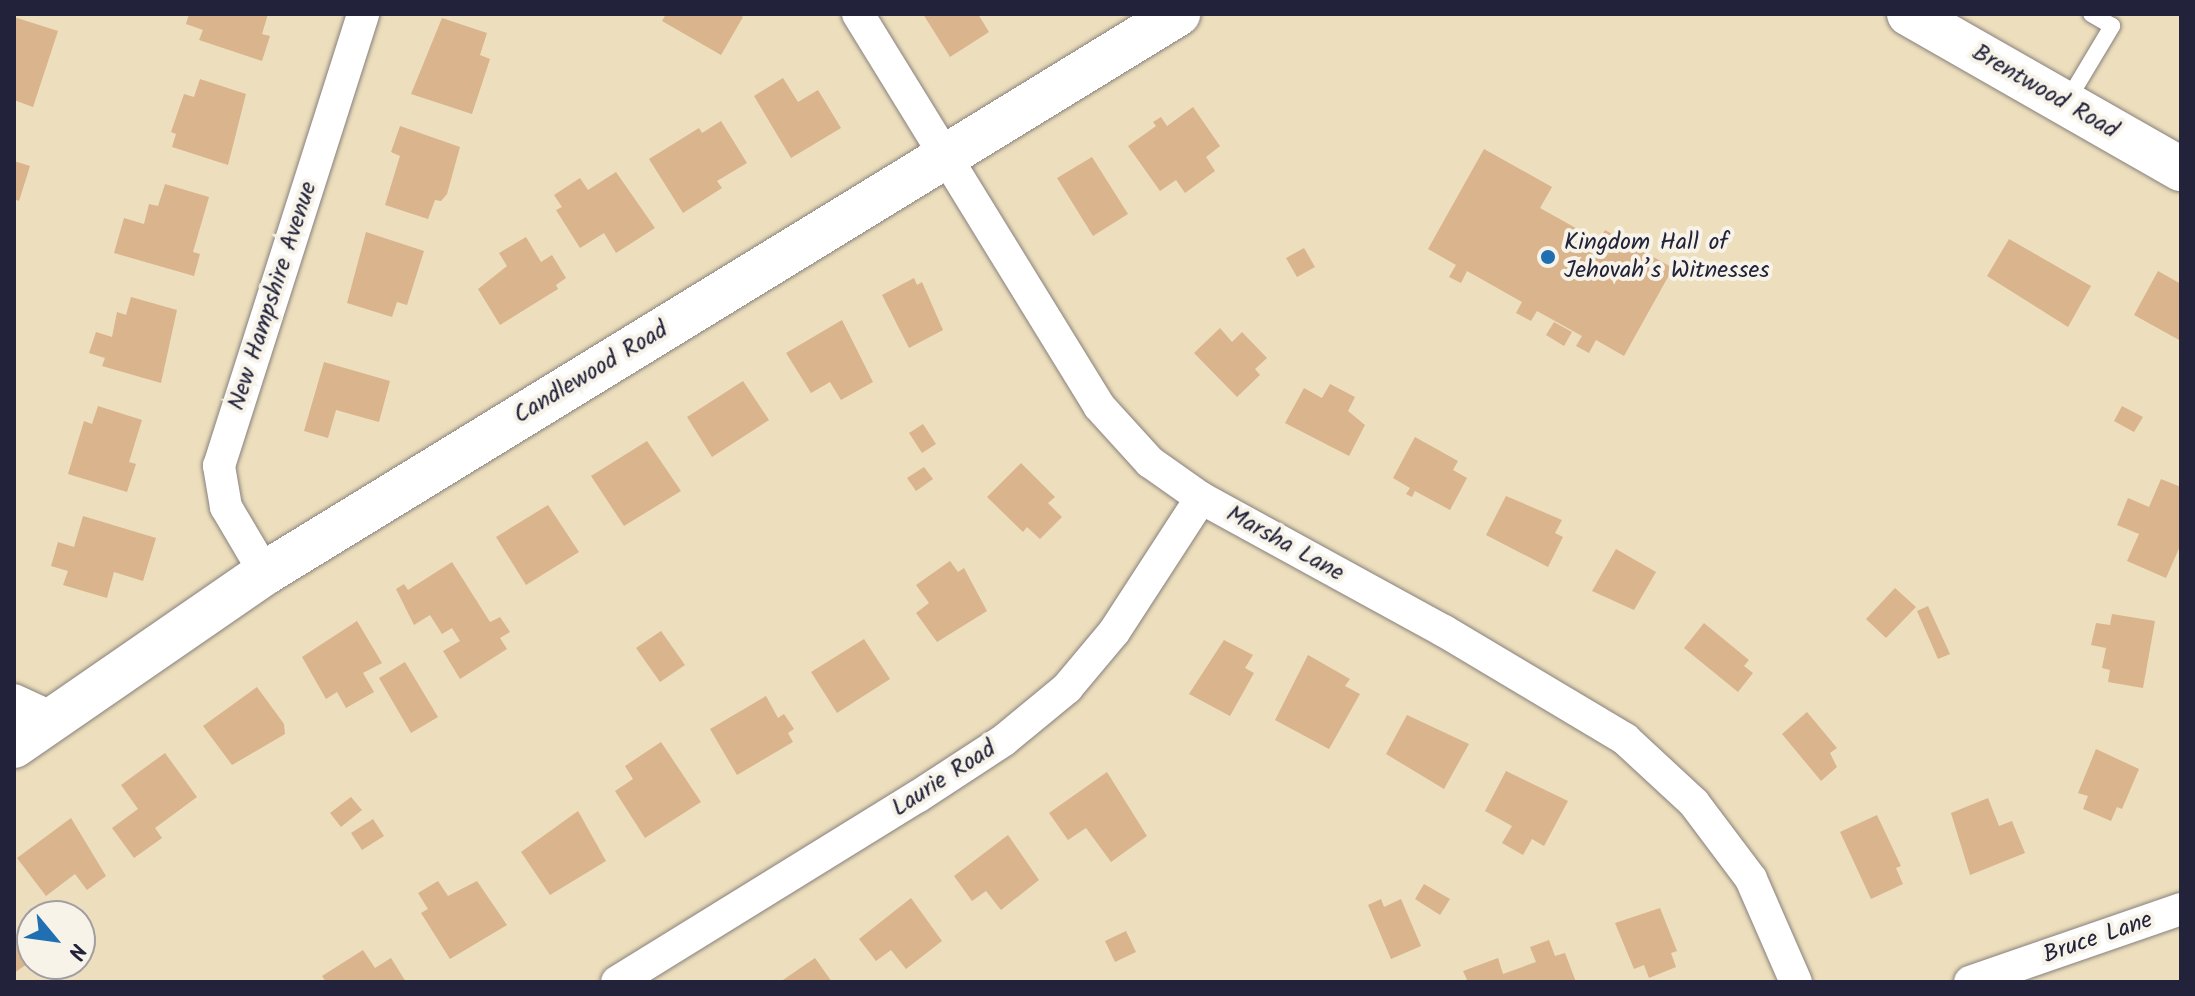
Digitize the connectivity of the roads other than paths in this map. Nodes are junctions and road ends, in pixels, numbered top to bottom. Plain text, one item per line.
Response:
1 (363, 14) edge
2 (858, 14) edge
3 (1178, 14) edge
4 (1909, 14) edge
5 (2091, 14) edge
6 (2116, 20) edge
7 (2066, 104) junction
8 (944, 157) junction
9 (2181, 169) edge
10 (1201, 498) junction
11 (265, 573) junction
12 (14, 700) edge
13 (53, 718) junction
14 (14, 746) edge
15 (2181, 909) edge
16 (617, 982) edge
17 (1796, 982) edge
18 (1970, 982) edge

1 - 11 street, New Hampshire Avenue
2 - 8 street, Marsha Lane
3 - 8 street, Candlewood Road
4 - 7 street, Brentwood Road
5 - 6 lane
6 - 7 lane
7 - 9 street, Brentwood Road
8 - 10 street, Marsha Lane
8 - 11 street, Candlewood Road
10 - 16 street, Laurie Road
10 - 17 street, Marsha Lane
11 - 13 street, Candlewood Road
12 - 13 street
13 - 14 street, Candlewood Road
15 - 18 street, Bruce Lane

